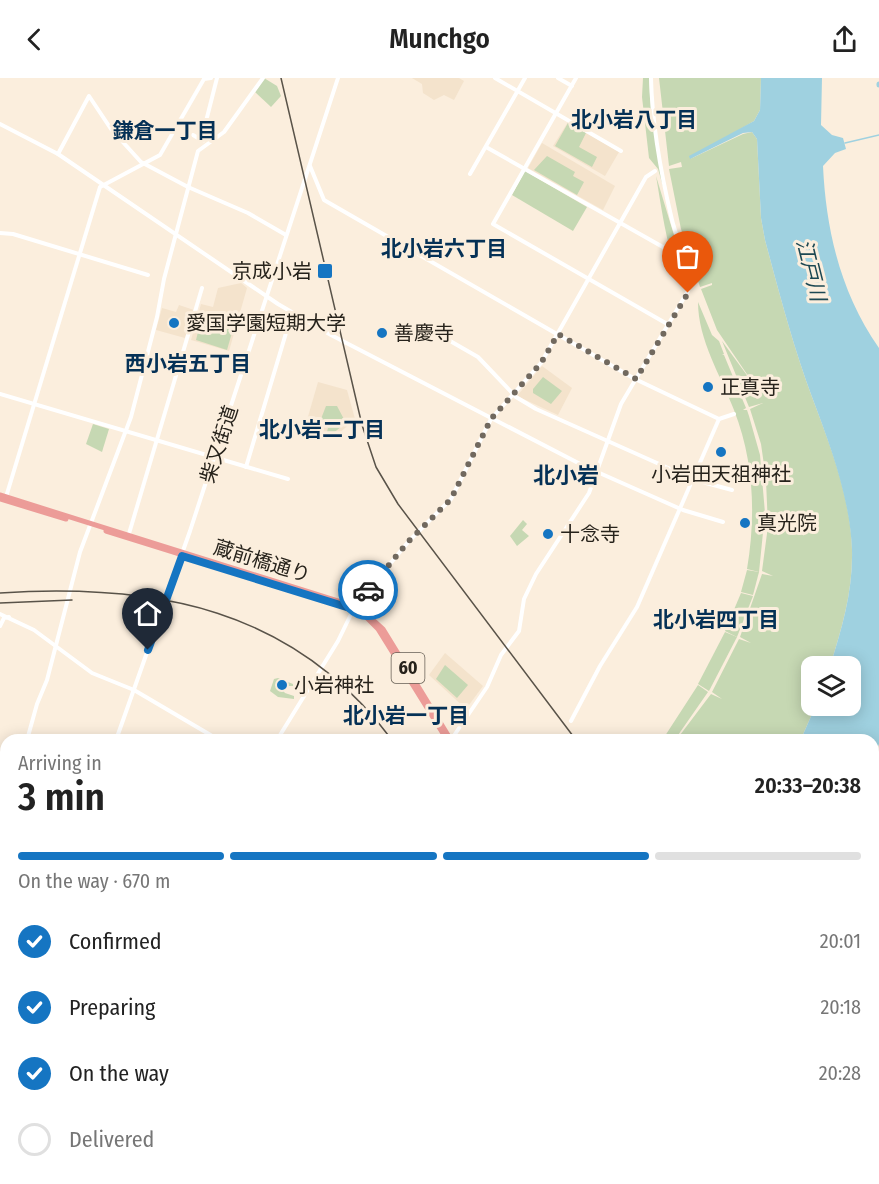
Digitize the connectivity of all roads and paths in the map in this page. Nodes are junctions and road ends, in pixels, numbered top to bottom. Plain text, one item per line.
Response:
1 (211, 78) edge
2 (217, 78) edge
3 (262, 78) edge
4 (338, 78) edge
5 (495, 78) edge
6 (525, 78) edge
7 (558, 78) edge
8 (576, 78) edge
9 (651, 78) edge
10 (572, 86) junction
11 (518, 91) junction
12 (556, 113) junction
13 (0, 124) edge
14 (194, 135) dead end
15 (201, 141) junction
16 (208, 144) junction
17 (486, 147) junction
18 (621, 151) dead end
19 (58, 154) junction
20 (143, 163) junction
21 (309, 165) junction
22 (524, 168) junction
23 (655, 171) dead end
24 (470, 174) dead end
25 (102, 184) junction
26 (188, 187) junction
27 (621, 224) junction
28 (0, 233) edge
29 (177, 235) junction
30 (286, 235) junction
31 (670, 251) dead end
32 (79, 254) junction
33 (148, 275) dead end
34 (590, 279) junction
35 (202, 288) dead end
36 (266, 296) junction
37 (292, 313) junction
38 (669, 325) junction
39 (431, 330) dead end
40 (558, 334) junction
41 (636, 379) junction
42 (0, 393) edge
43 (514, 395) junction
44 (34, 404) junction
45 (734, 414) dead end
46 (492, 418) junction
47 (719, 419) junction
48 (127, 432) junction
49 (157, 441) junction
50 (606, 441) junction
51 (214, 458) junction
52 (246, 467) junction
53 (596, 472) junction
54 (288, 479) dead end
55 (693, 479) junction
56 (732, 490) dead end
57 (3, 498) edge
58 (680, 509) junction
59 (723, 522) dead end
60 (89, 524) junction
61 (128, 536) junction
62 (182, 554) junction
63 (354, 607) junction
64 (0, 614) edge
65 (9, 617) junction
66 (0, 626) edge
67 (56, 644) junction
68 (134, 690) junction
69 (571, 721) dead end
70 (29, 734) edge
71 (118, 734) edge
72 (209, 734) edge
73 (281, 734) edge
74 (445, 734) edge
75 (453, 734) edge

1 - 20 street
2 - 15 street
3 - 16 street
4 - 21 street, 柴又街道
5 - 11 street
6 - 11 street
7 - 10 street
8 - 10 street
9 - 38 street
10 - 12 street
11 - 12 street
11 - 17 street
12 - 18 street
12 - 22 street
13 - 19 street
14 - 15 street
15 - 16 street
16 - 26 street
17 - 22 street
17 - 24 street
19 - 20 street
19 - 25 street
20 - 25 street
20 - 26 street
21 - 30 street, 柴又街道
21 - 40 street
22 - 27 street
22 - 34 street
23 - 27 street
25 - 29 street
25 - 32 street
26 - 29 street
26 - 30 street
27 - 31 street
27 - 34 street
28 - 32 street
29 - 36 street
29 - 48 street
30 - 36 street, 柴又街道
32 - 33 street
32 - 44 street
34 - 38 street
34 - 40 street
35 - 49 street
36 - 37 street
36 - 51 street, 柴又街道
37 - 46 street
37 - 52 street
38 - 41 street
39 - 43 street
40 - 41 street
40 - 43 street
41 - 47 street
41 - 50 street
42 - 44 street
43 - 46 street
43 - 50 street
44 - 48 street
44 - 57 street
45 - 47 street
46 - 53 street
46 - 63 street
47 - 55 street
48 - 49 street
48 - 60 street
49 - 51 street
49 - 61 street
50 - 53 street
50 - 55 street
51 - 52 street
51 - 62 street, 柴又街道
52 - 54 street
53 - 58 street
53 - 75 street
55 - 56 street
55 - 58 street
57 - 60 main road, 蔵前橋通り / 60
58 - 59 street
58 - 69 street
60 - 61 main road, 蔵前橋通り / 60
60 - 67 street
61 - 62 main road, 蔵前橋通り / 60
62 - 63 main road, 蔵前橋通り / 60
62 - 68 street, 柴又街道
63 - 73 street
63 - 74 main road, 蔵前橋通り / 60
64 - 65 street
65 - 66 street
65 - 67 street
67 - 68 street
67 - 70 street
68 - 71 street, 柴又街道
68 - 72 street

